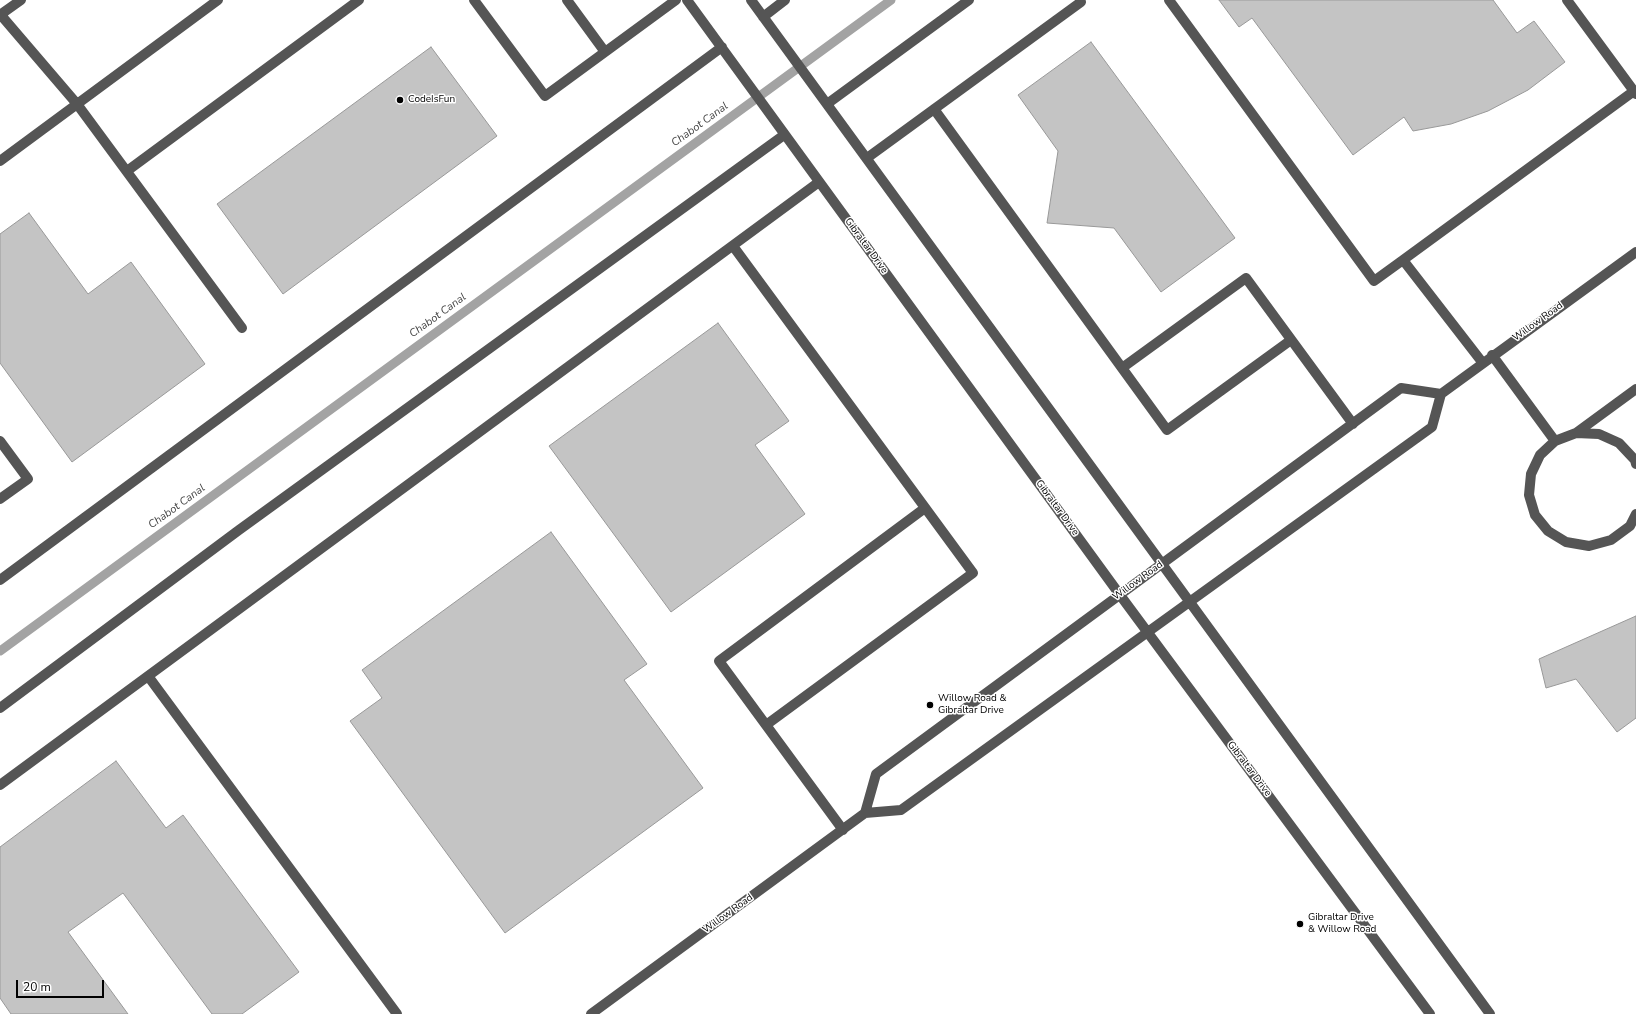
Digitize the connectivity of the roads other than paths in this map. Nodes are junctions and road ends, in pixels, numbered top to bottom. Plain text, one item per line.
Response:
1 (20, 0) edge
2 (218, 0) edge
3 (359, 0) edge
4 (474, 0) edge
5 (567, 0) edge
6 (676, 0) edge
7 (687, 0) edge
8 (751, 0) edge
9 (785, 0) edge
10 (969, 0) edge
11 (1169, 0) edge
12 (1568, 0) edge
13 (1081, 2) dead end
14 (0, 14) edge
15 (763, 16) junction
16 (722, 47) junction
17 (605, 52) junction
18 (1635, 93) edge
19 (77, 104) junction
20 (827, 104) junction
21 (934, 110) junction
22 (784, 135) junction
23 (867, 158) junction
24 (0, 161) edge
25 (127, 171) junction
26 (819, 182) junction
27 (733, 246) junction
28 (1636, 252) edge
29 (1403, 260) junction
30 (242, 328) dead end
31 (1292, 340) junction
32 (1492, 355) junction
33 (1482, 362) junction
34 (1122, 368) junction
35 (1636, 389) edge
36 (1441, 394) junction
37 (1353, 424) junction
38 (1576, 433) junction
39 (0, 441) edge
40 (1555, 441) junction
41 (1636, 464) edge
42 (0, 499) edge
43 (925, 508) junction
44 (1636, 514) edge
45 (1163, 563) junction
46 (0, 580) edge
47 (1120, 595) junction
48 (1190, 601) junction
49 (1147, 632) junction
50 (148, 676) junction
51 (0, 708) edge
52 (766, 725) junction
53 (0, 785) edge
54 (865, 814) junction
55 (843, 830) junction
56 (397, 1014) edge
57 (591, 1014) edge
58 (1430, 1014) edge
59 (1490, 1014) edge

1 - 14 street
2 - 19 street
3 - 25 street
4 - 17 street
5 - 17 street
6 - 17 street
7 - 16 street, Gibraltar Drive
8 - 15 street
9 - 15 street
10 - 20 street
11 - 29 street
12 - 18 street
13 - 21 street
14 - 19 street
15 - 20 street
16 - 22 street, Gibraltar Drive
16 - 46 street
18 - 29 street
19 - 24 street
19 - 25 street
20 - 23 street
21 - 23 street
21 - 34 street
22 - 26 street, Gibraltar Drive
22 - 51 street
23 - 45 street
25 - 30 street
26 - 27 street
26 - 47 street, Gibraltar Drive
27 - 43 street
27 - 50 street
28 - 32 street, Willow Road
29 - 33 street
31 - 34 street
31 - 34 street
31 - 37 street
32 - 33 street, Willow Road
32 - 40 street
33 - 36 street, Willow Road
35 - 38 street
36 - 37 street, Willow Road
36 - 48 street, Willow Road
37 - 45 street, Willow Road
38 - 40 street
38 - 41 street
39 - 42 street
40 - 44 street
43 - 52 street
43 - 52 street
45 - 47 street, Willow Road
45 - 48 street
47 - 49 street, Gibraltar Drive
47 - 54 street, Willow Road
48 - 49 street, Willow Road
48 - 59 street
49 - 54 street, Willow Road
49 - 58 street, Gibraltar Drive
50 - 53 street
50 - 56 street
52 - 55 street
54 - 55 street, Willow Road
55 - 57 street, Willow Road

